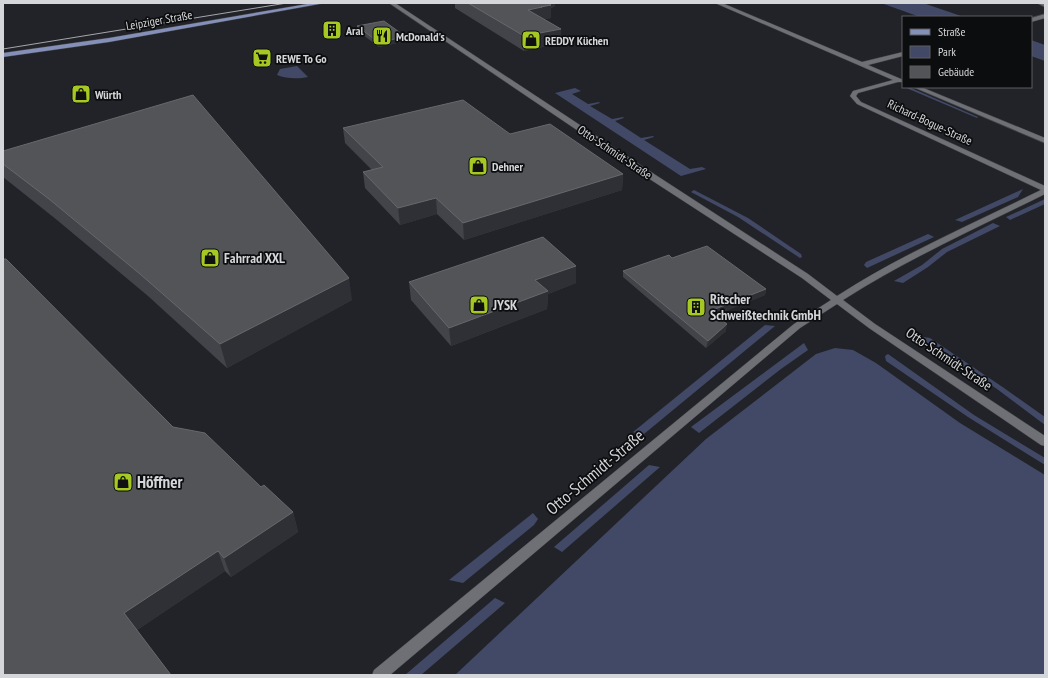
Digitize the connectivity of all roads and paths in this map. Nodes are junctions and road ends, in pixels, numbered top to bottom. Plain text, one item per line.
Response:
1 (322, 3) edge
2 (392, 3) edge
3 (718, 3) edge
4 (1040, 3) edge
5 (1045, 5) edge
6 (1045, 16) edge
7 (1032, 20) edge
8 (94, 42) junction
9 (902, 54) edge
10 (3, 55) edge
11 (3, 62) edge
12 (863, 64) junction
13 (901, 81) edge
14 (918, 88) edge
15 (1044, 140) edge
16 (1045, 190) edge
17 (837, 300) junction
18 (1045, 442) edge
19 (379, 675) edge

1 - 8 main road, Leipziger Straße
2 - 17 street, Otto-Schmidt-Straße
3 - 12 street, Richard-Bogue-Straße
4 - 5 street
6 - 7 street
8 - 10 main road, Leipziger Straße
8 - 11 main road, Leipziger Straße
9 - 12 street
12 - 13 street, Richard-Bogue-Straße
13 - 16 street, Richard-Bogue-Straße
14 - 15 street, Richard-Bogue-Straße
16 - 17 street, Richard-Bogue-Straße
17 - 18 street, Otto-Schmidt-Straße
17 - 19 street, Otto-Schmidt-Straße

